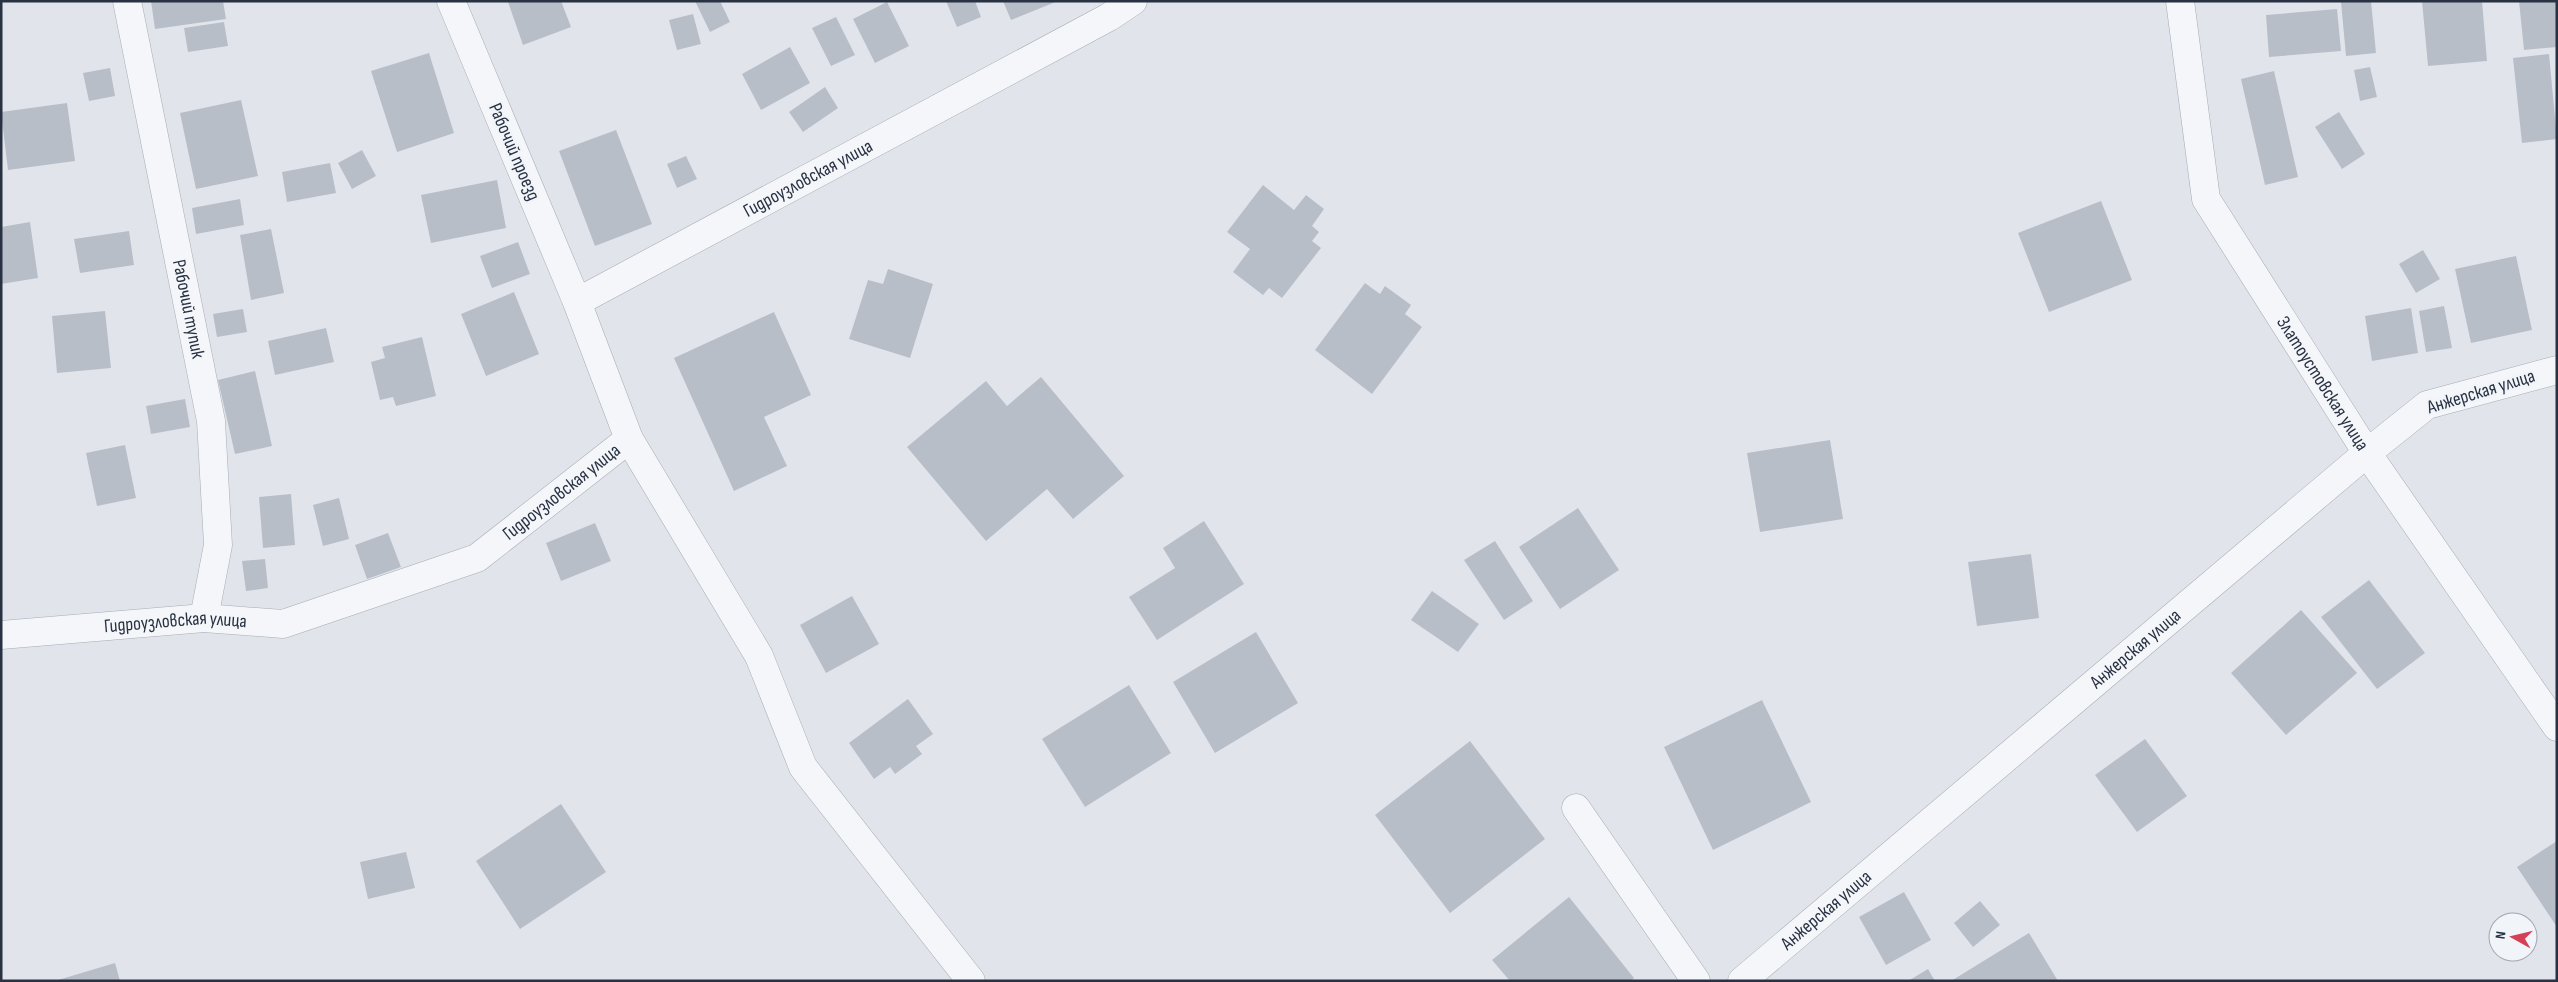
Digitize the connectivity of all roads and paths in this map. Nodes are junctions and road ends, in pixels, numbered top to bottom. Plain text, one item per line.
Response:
1 (126, 1) edge
2 (451, 1) edge
3 (1133, 1) edge
4 (2180, 1) edge
5 (577, 302) junction
6 (2557, 370) edge
7 (628, 439) junction
8 (2367, 453) junction
9 (204, 618) junction
10 (1, 635) edge
11 (2557, 727) edge
12 (1576, 808) dead end
13 (971, 981) edge
14 (1696, 981) edge
15 (1742, 981) edge

1 - 9 street, Рабочий тупик
2 - 5 street, Рабочий проезд
3 - 5 street, Гидроузловская улица
4 - 8 street, Златоустовская улица
5 - 7 street, Гидроузловская улица
6 - 8 street, Анжерская улица
7 - 9 street, Гидроузловская улица
7 - 13 street
8 - 11 street, Златоустовская улица
8 - 15 street, Анжерская улица
9 - 10 street, Гидроузловская улица
12 - 14 street

